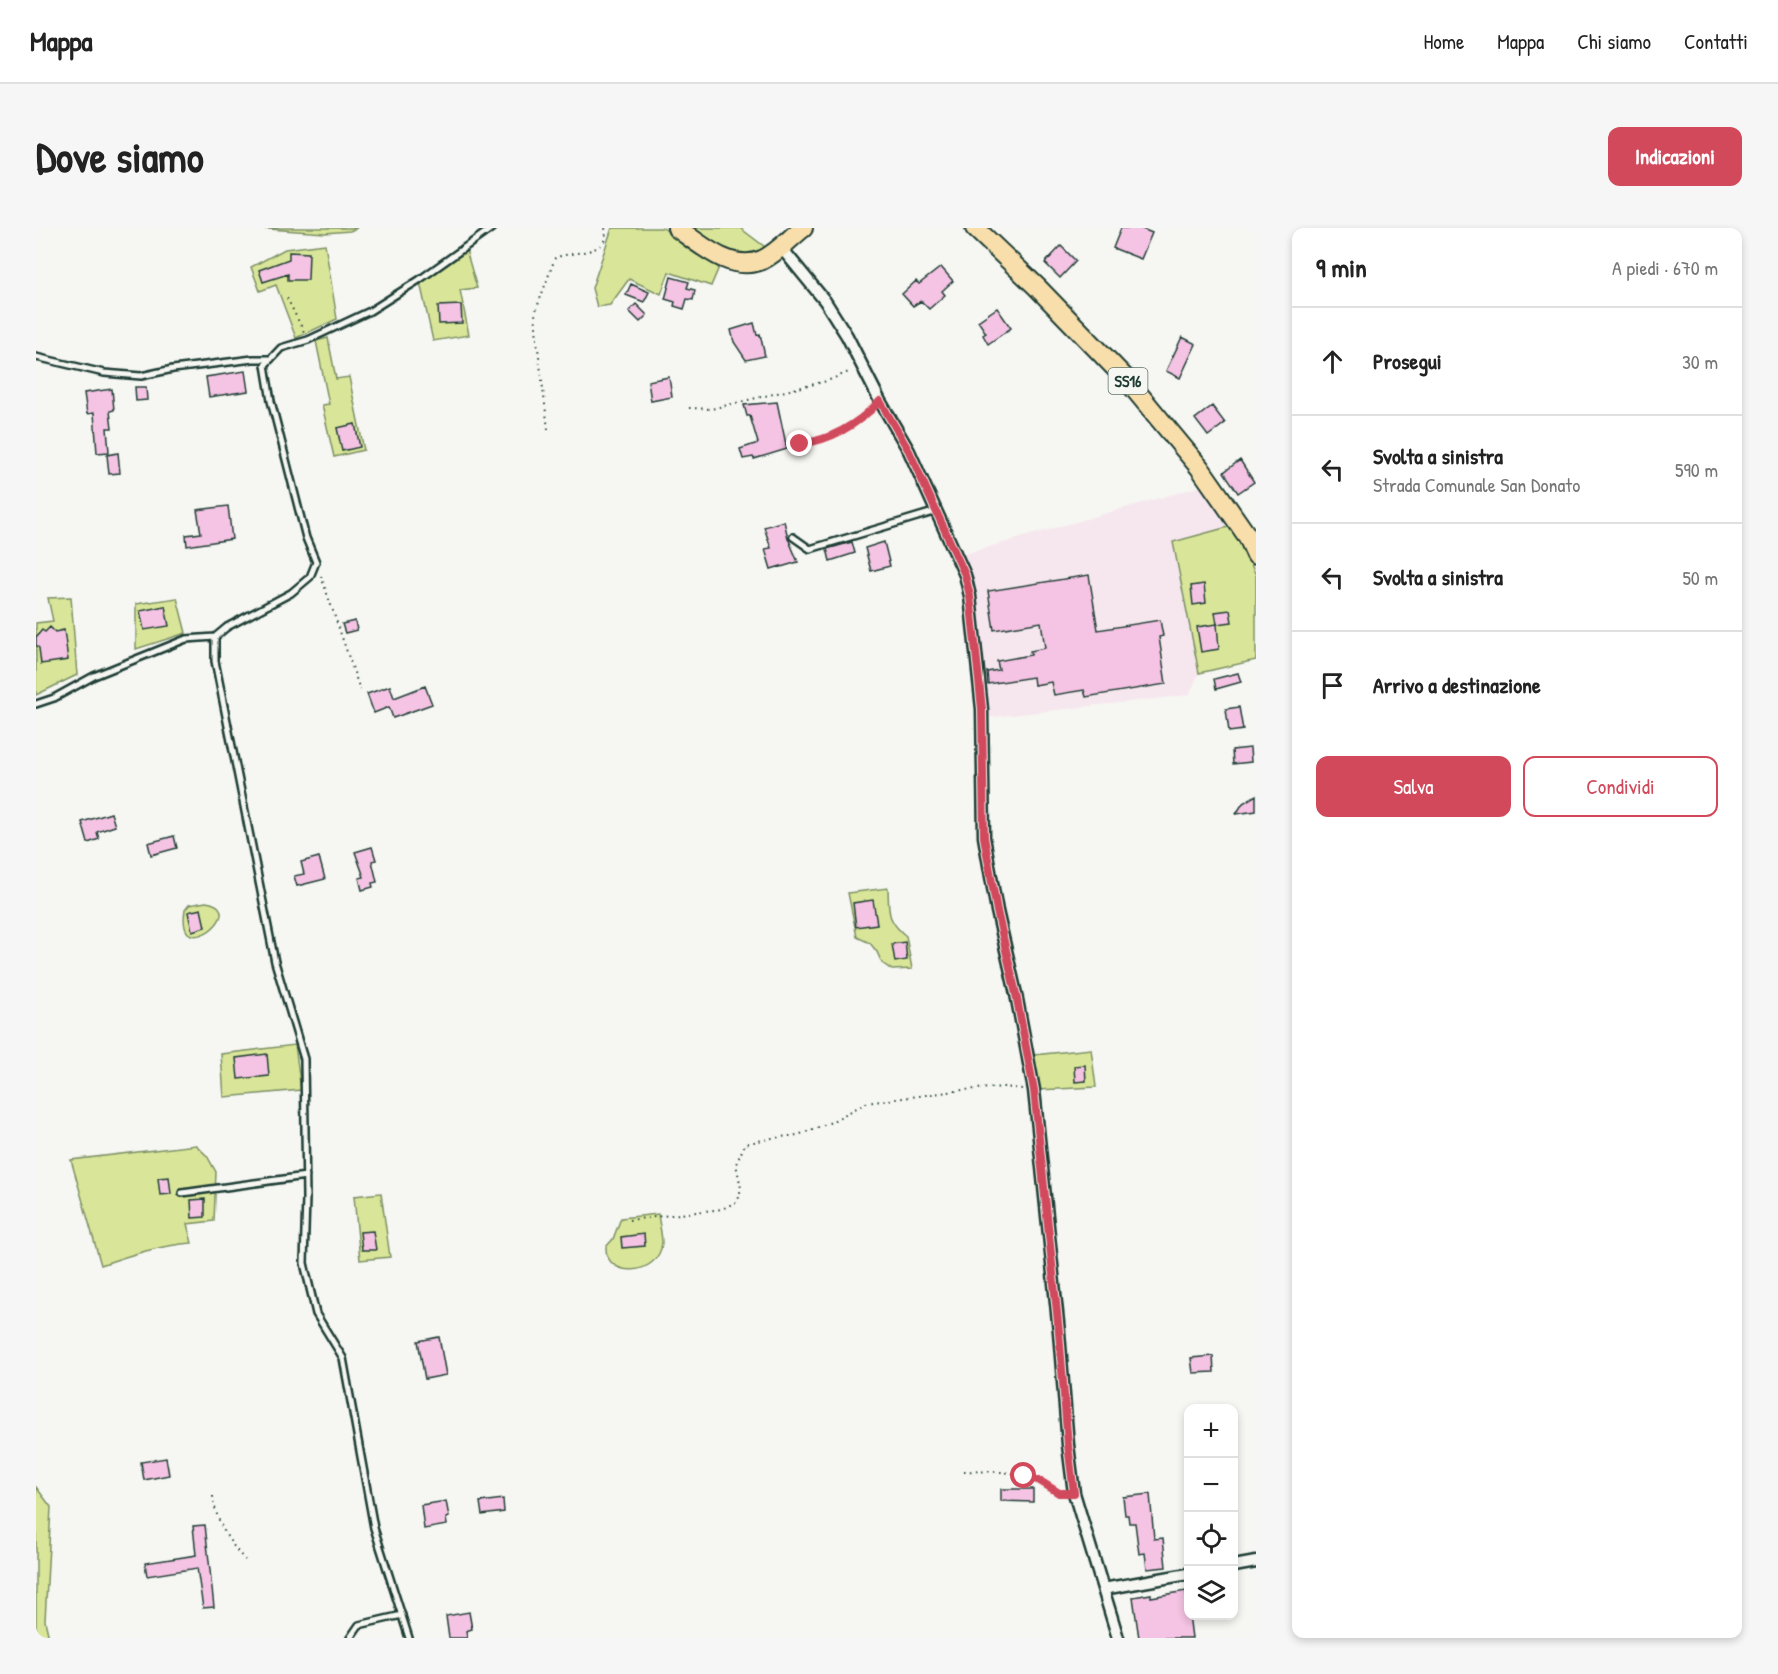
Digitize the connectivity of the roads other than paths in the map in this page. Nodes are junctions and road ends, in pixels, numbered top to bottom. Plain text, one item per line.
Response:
1 (492, 228) edge
2 (677, 228) edge
3 (803, 228) edge
4 (975, 228) edge
5 (780, 246) junction
6 (36, 357) edge
7 (271, 359) junction
8 (937, 512) junction
9 (793, 537) dead end
10 (1256, 555) edge
11 (214, 637) junction
12 (36, 704) edge
13 (306, 1176) junction
14 (182, 1193) dead end
15 (1256, 1562) edge
16 (1238, 1565) edge
17 (1184, 1575) edge
18 (1103, 1588) junction
19 (402, 1616) junction
20 (350, 1638) edge
21 (409, 1638) edge
22 (1118, 1638) edge

1 - 7 lane
2 - 5 main road
3 - 5 main road
4 - 10 main road, SS16
5 - 8 street
6 - 7 lane
7 - 11 lane
8 - 9 lane
8 - 18 street
11 - 12 lane
11 - 13 lane
13 - 14 lane
13 - 19 lane
15 - 16 street
17 - 18 street
18 - 22 street
19 - 20 lane
19 - 21 lane

